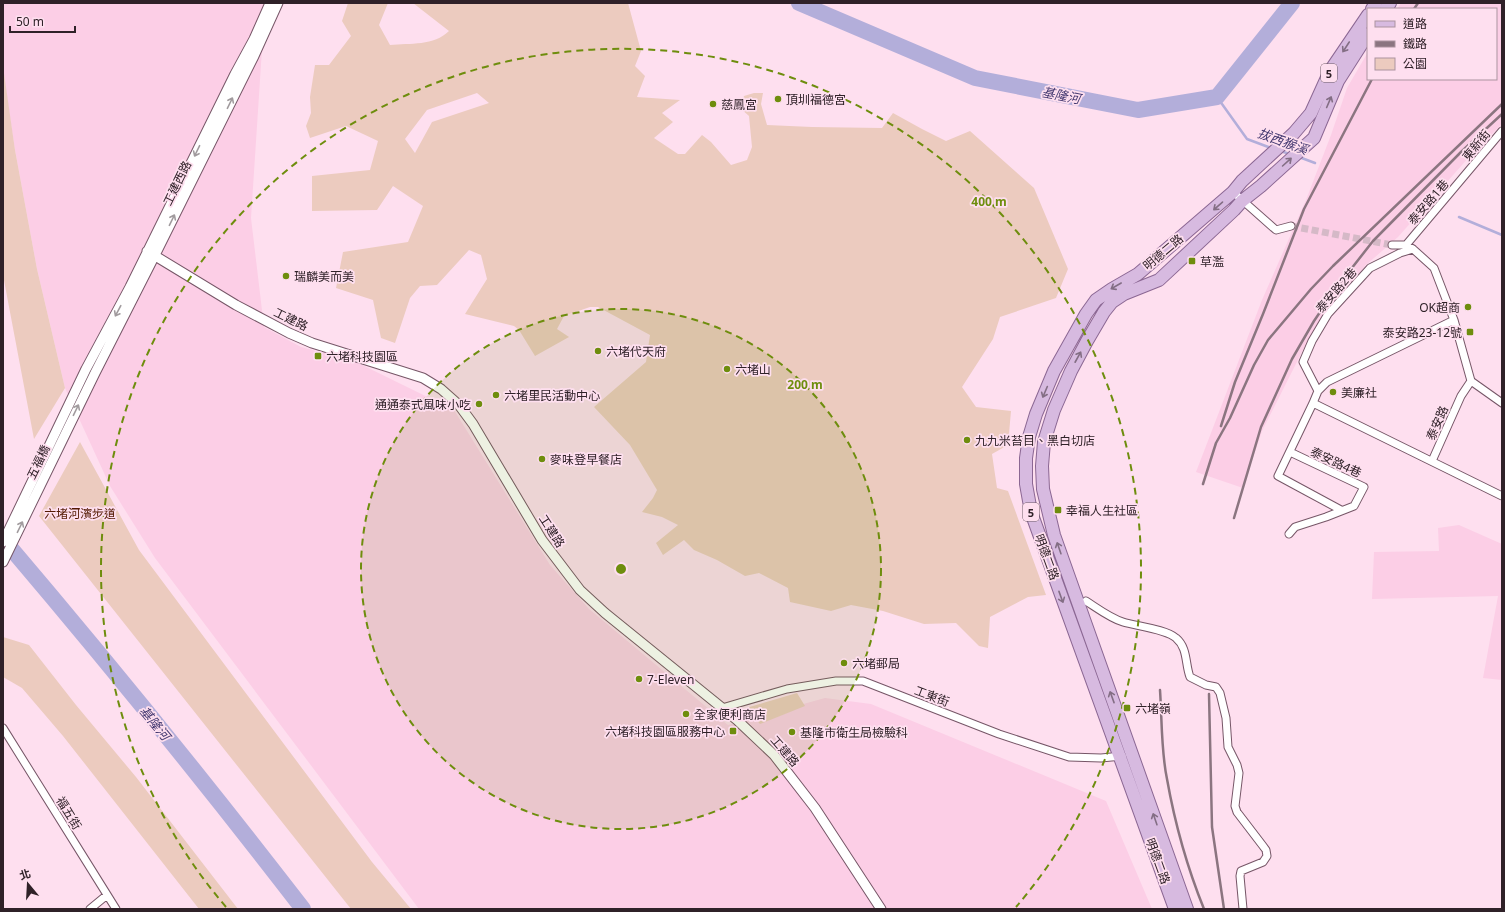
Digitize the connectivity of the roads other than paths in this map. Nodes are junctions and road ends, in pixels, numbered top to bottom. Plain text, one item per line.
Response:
1 (270, 3) edge
2 (278, 3) edge
3 (1367, 16) edge
4 (1367, 36) edge
5 (1502, 131) edge
6 (1467, 174) joint
7 (1233, 192) junction
8 (1242, 201) junction
9 (1291, 226) tunnel mouth
10 (1392, 245) tunnel mouth
11 (1406, 245) junction
12 (1413, 249) junction
13 (151, 253) junction
14 (1454, 320) junction
15 (90, 371) junction
16 (1471, 381) junction
17 (1318, 391) junction
18 (1313, 403) junction
19 (1502, 403) edge
20 (1290, 452) junction
21 (1432, 461) junction
22 (1502, 496) edge
23 (1341, 510) junction
24 (1289, 534) dead end
25 (3, 542) edge
26 (3, 562) edge
27 (1086, 601) dead end
28 (722, 708) junction
29 (3, 728) edge
30 (1126, 755) junction
31 (107, 895) junction
32 (90, 909) edge
33 (116, 909) edge
34 (881, 909) edge
35 (1175, 909) edge
36 (1186, 909) edge
37 (1243, 909) edge

1 -> 13 street, 工建西路
13 -> 2 street, 工建西路
3 -> 7 main road, 明德二路 / 5
8 -> 4 main road, 明德二路 / 5
5 - 6 street, 東新街
6 - 11 street, 泰安路1巷
7 - 8 street
7 -> 30 main road, 明德二路 / 5
8 - 9 street
30 -> 8 main road, 明德二路 / 5
10 - 11 street
11 - 12 street
12 - 14 street
12 - 17 street, 泰安路2巷
13 - 15 street, 工建西路
13 - 28 street, 工建路
14 - 16 street
14 - 17 street
15 - 25 street, 五福橋
26 -> 15 street, 五福橋
16 - 19 street
16 - 21 street, 泰安路
17 - 18 street
18 - 20 street
18 - 21 street
20 - 23 street
20 - 23 street, 泰安路4巷
21 - 22 street
23 - 24 street, 泰安路4巷
27 - 37 street
28 - 30 street, 工東街
28 - 34 street, 工建路
29 - 31 street, 福五街
30 - 35 main road, 明德二路 / 5
36 -> 30 main road, 明德二路 / 5
31 - 32 street
31 - 33 street, 福五街

